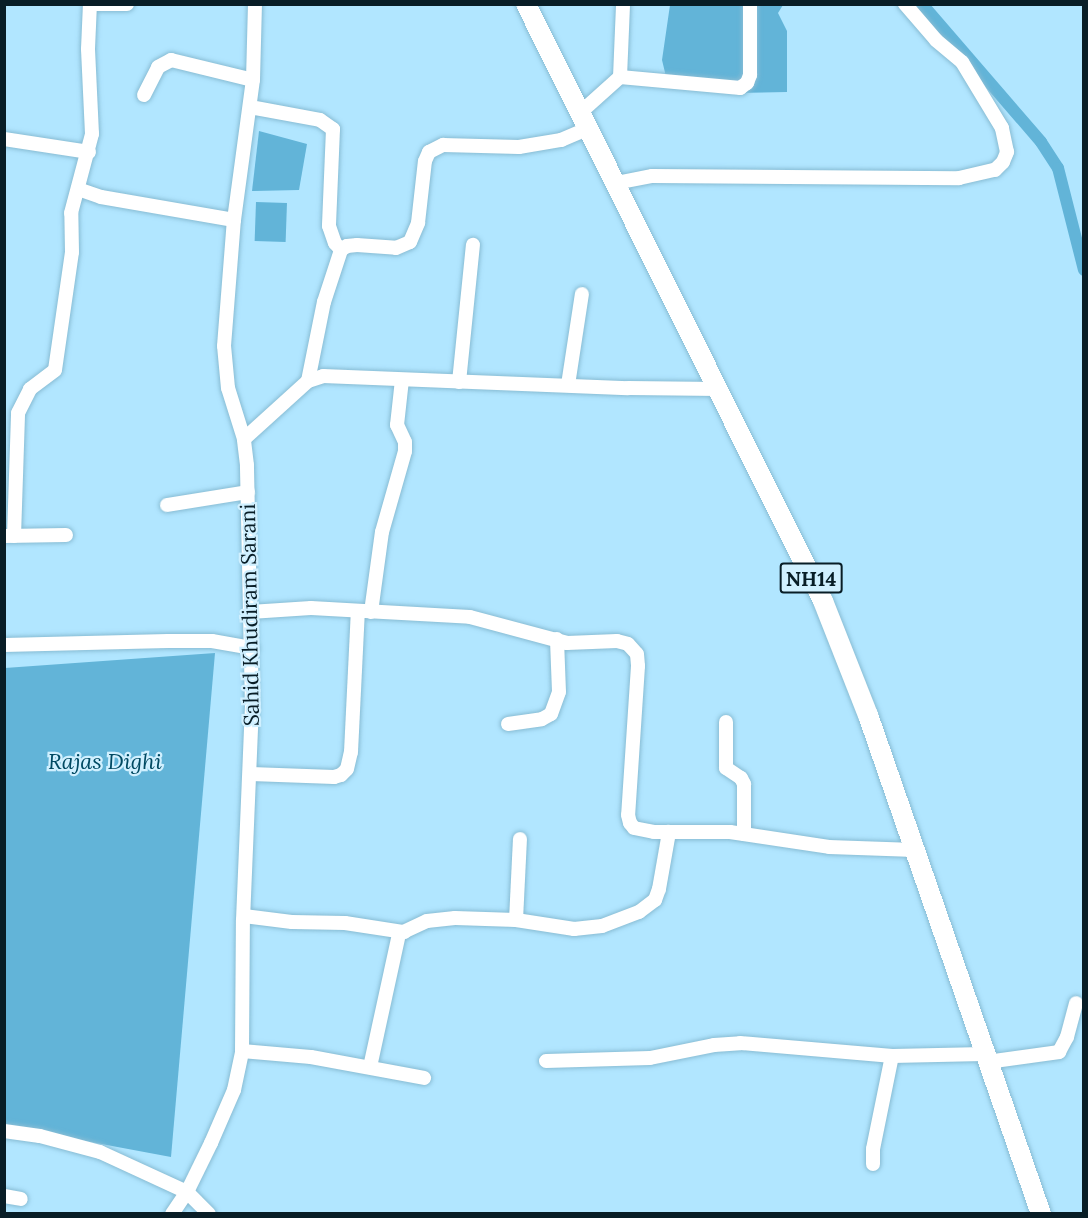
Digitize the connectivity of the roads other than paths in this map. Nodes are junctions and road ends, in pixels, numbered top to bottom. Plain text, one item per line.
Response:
1 (90, 4) edge
2 (94, 4) edge
3 (127, 4) edge
4 (255, 4) edge
5 (526, 4) edge
6 (623, 4) edge
7 (750, 4) edge
8 (905, 4) edge
9 (620, 77) junction
10 (253, 80) junction
11 (144, 95) dead end
12 (250, 107) junction
13 (585, 120) junction
14 (4, 139) edge
15 (88, 152) junction
16 (616, 183) junction
17 (78, 189) junction
18 (234, 220) junction
19 (472, 245) dead end
20 (341, 250) junction
21 (582, 294) dead end
22 (402, 380) junction
23 (308, 381) junction
24 (459, 382) junction
25 (568, 386) junction
26 (719, 389) junction
27 (244, 439) junction
28 (248, 492) junction
29 (167, 505) dead end
30 (66, 535) dead end
31 (9, 536) edge
32 (364, 611) junction
33 (250, 612) junction
34 (557, 639) junction
35 (4, 645) edge
36 (252, 648) junction
37 (726, 722) dead end
38 (508, 724) dead end
39 (251, 774) junction
40 (669, 832) junction
41 (744, 834) junction
42 (520, 839) dead end
43 (915, 850) junction
44 (244, 916) junction
45 (516, 920) junction
46 (404, 932) junction
47 (1076, 1003) dead end
48 (242, 1051) junction
49 (892, 1056) junction
50 (985, 1058) junction
51 (546, 1061) dead end
52 (370, 1067) junction
53 (424, 1078) dead end
54 (4, 1131) edge
55 (873, 1164) dead end
56 (187, 1192) junction
57 (4, 1196) edge
58 (21, 1199) dead end
59 (1040, 1211) edge
60 (172, 1214) edge
61 (209, 1214) edge

1 - 15 street
2 - 3 street
4 - 10 street, Sahid Khudiram Sarani
5 - 13 highway, NH14
6 - 9 street
7 - 9 street
8 - 16 street
9 - 13 street
10 - 11 street
10 - 12 street, Sahid Khudiram Sarani
12 - 18 street, Sahid Khudiram Sarani
12 - 20 street
13 - 16 highway, NH14
13 - 20 street
14 - 15 street
15 - 17 street
16 - 26 highway, NH14
17 - 18 street
17 - 31 street
18 - 27 street, Sahid Khudiram Sarani
19 - 24 street
20 - 23 street
21 - 25 street
22 - 23 street
22 - 24 street
22 - 32 street
23 - 27 street
24 - 25 street
25 - 26 street
26 - 43 highway, NH14
27 - 28 street, Sahid Khudiram Sarani
28 - 29 street
28 - 33 street, Sahid Khudiram Sarani
30 - 31 street
32 - 33 street
32 - 34 street
32 - 39 street
33 - 36 street, Sahid Khudiram Sarani
34 - 38 street
34 - 40 street
35 - 36 street
36 - 39 street, Sahid Khudiram Sarani
37 - 41 street
39 - 44 street, Sahid Khudiram Sarani
40 - 41 street
40 - 45 street
41 - 43 street
42 - 45 street
43 - 50 highway, NH14
44 - 46 street
44 - 48 street, Sahid Khudiram Sarani
45 - 46 street
46 - 52 street
47 - 50 street
48 - 52 street
48 - 56 street, Sahid Khudiram Sarani
49 - 50 street
49 - 51 street
49 - 55 street
50 - 59 highway, NH14
52 - 53 street
54 - 56 street
56 - 60 street, Sahid Khudiram Sarani
56 - 61 street
57 - 58 street

